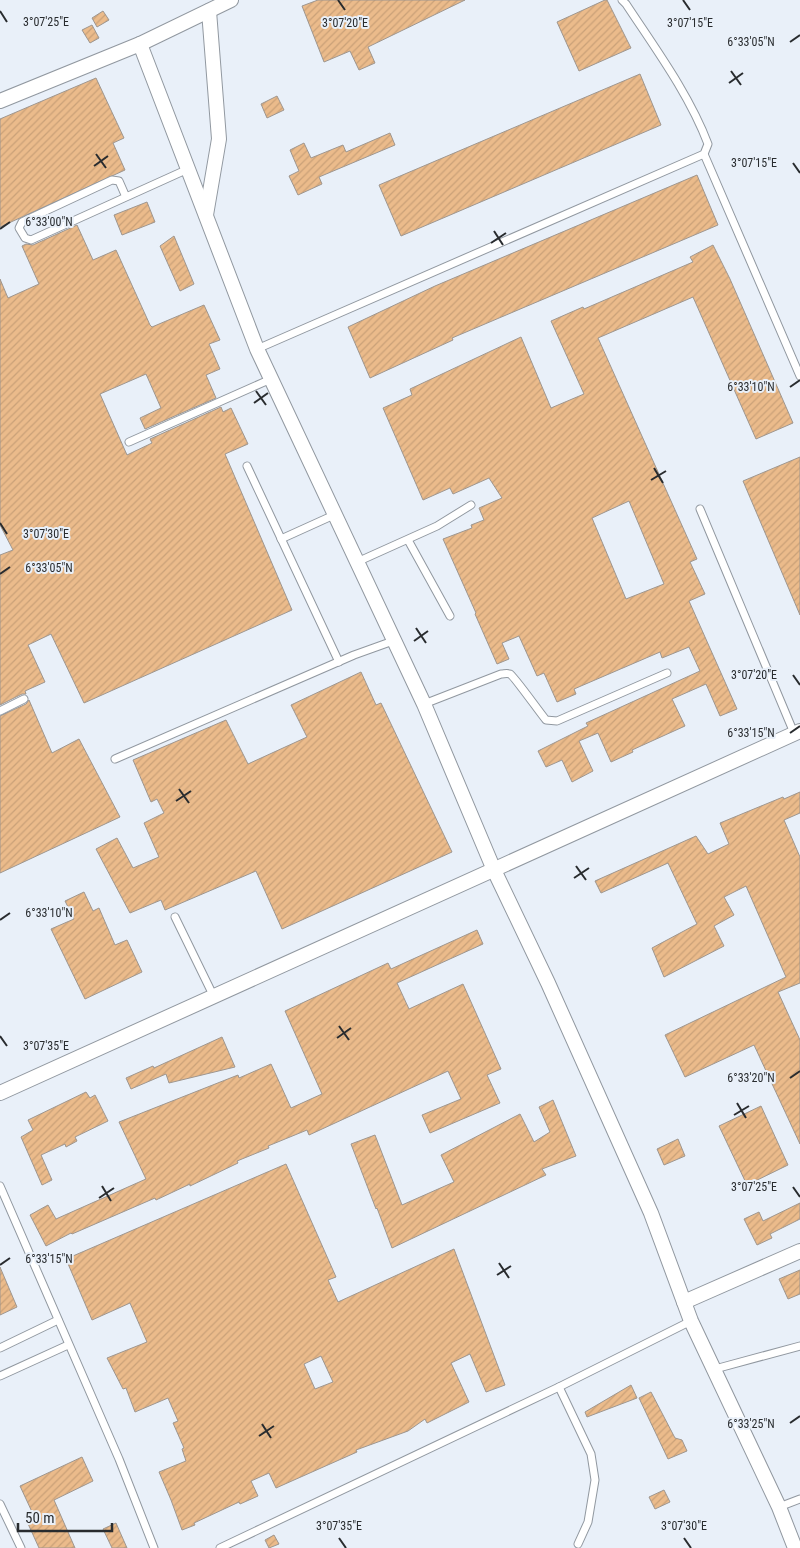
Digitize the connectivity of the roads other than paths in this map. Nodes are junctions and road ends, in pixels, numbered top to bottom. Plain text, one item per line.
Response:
1 (231, 0) edge
2 (622, 0) edge
3 (209, 11) junction
4 (140, 44) junction
5 (0, 101) edge
6 (704, 154) junction
7 (188, 169) junction
8 (126, 197) junction
9 (206, 216) junction
10 (257, 349) junction
11 (800, 376) edge
12 (271, 379) junction
13 (129, 442) dead end
14 (247, 466) dead end
15 (471, 506) dead end
16 (700, 508) dead end
17 (334, 515) junction
18 (281, 538) junction
19 (408, 540) junction
20 (356, 563) junction
21 (450, 616) dead end
22 (393, 641) junction
23 (339, 662) junction
24 (668, 673) dead end
25 (24, 699) dead end
26 (424, 704) junction
27 (0, 711) edge
28 (797, 732) edge
29 (115, 759) dead end
30 (494, 870) junction
31 (175, 917) dead end
32 (214, 997) junction
33 (0, 1093) edge
34 (0, 1186) edge
35 (800, 1251) edge
36 (684, 1302) junction
37 (58, 1320) junction
38 (692, 1321) junction
39 (68, 1345) junction
40 (800, 1346) edge
41 (0, 1348) edge
42 (715, 1369) junction
43 (0, 1376) edge
44 (559, 1388) junction
45 (800, 1499) edge
46 (0, 1504) edge
47 (779, 1507) junction
48 (578, 1544) dead end
49 (20, 1548) edge
50 (154, 1548) edge
51 (220, 1548) edge
52 (795, 1548) edge

1 - 3 street
2 - 6 lane
3 - 4 street
3 - 9 street
4 - 5 street
4 - 7 street
6 - 10 lane
6 - 11 lane
7 - 8 lane
7 - 9 street
8 - 8 lane
9 - 10 street
10 - 12 street
12 - 13 lane
12 - 17 street
14 - 18 lane
15 - 19 lane
16 - 28 lane
17 - 18 lane
17 - 20 street
18 - 23 lane
19 - 20 lane
19 - 21 lane
20 - 22 street
22 - 23 lane
22 - 26 street
23 - 29 lane
24 - 26 lane
25 - 27 lane
26 - 30 street
28 - 30 street
30 - 32 street
30 - 36 street
31 - 32 lane
32 - 33 street
34 - 37 lane
35 - 36 street
36 - 38 street
37 - 39 lane
37 - 41 lane
38 - 42 street
38 - 44 lane
39 - 43 lane
39 - 50 lane
40 - 42 lane
42 - 47 street
44 - 48 lane
44 - 51 lane
45 - 47 lane
46 - 49 lane
47 - 52 street

